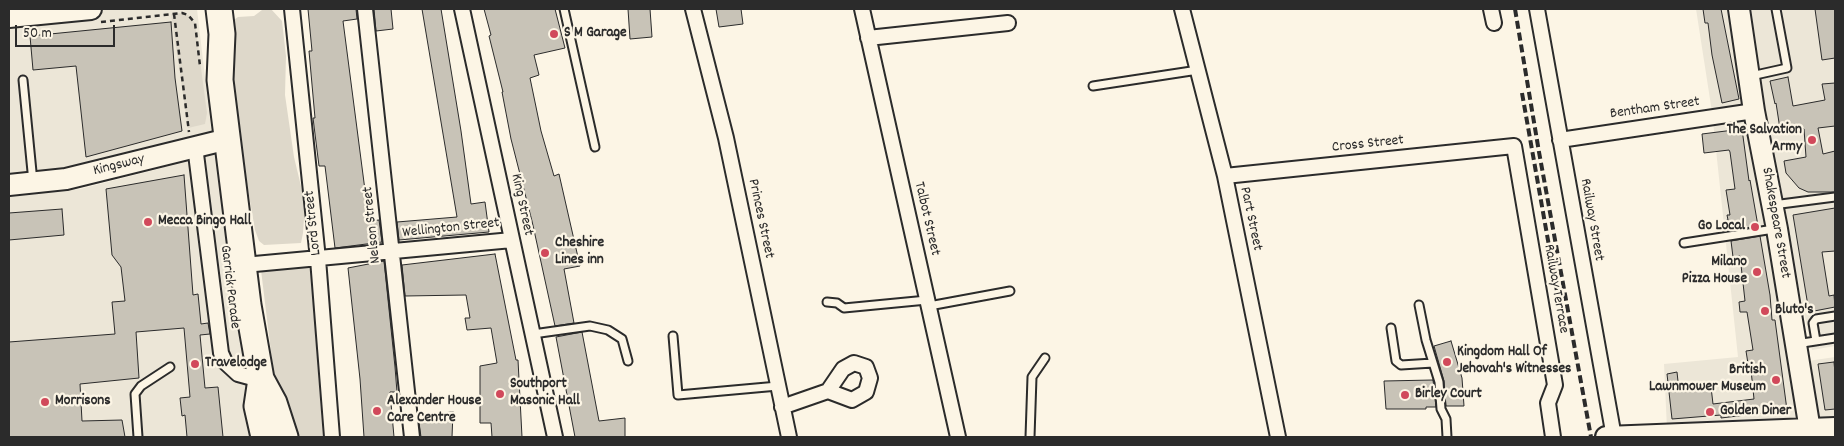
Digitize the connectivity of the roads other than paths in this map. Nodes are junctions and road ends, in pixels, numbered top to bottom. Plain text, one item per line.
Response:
1 (204, 9) edge
2 (219, 9) edge
3 (292, 9) edge
4 (365, 9) edge
5 (462, 9) edge
6 (564, 9) edge
7 (692, 9) edge
8 (862, 9) edge
9 (1182, 9) edge
10 (1491, 9) edge
11 (1537, 9) edge
12 (1739, 9) edge
13 (1776, 9) edge
14 (40, 11) edge
15 (94, 15) edge
16 (9, 17) edge
17 (1008, 23) dead end
18 (1494, 23) dead end
19 (868, 38) junction
20 (1198, 70) junction
21 (210, 74) junction
22 (1748, 76) junction
23 (23, 80) dead end
24 (1093, 86) dead end
25 (1754, 111) junction
26 (228, 139) junction
27 (1560, 140) junction
28 (192, 141) junction
29 (1514, 146) joint
30 (595, 147) dead end
31 (1225, 176) junction
32 (33, 182) junction
33 (9, 185) edge
34 (1835, 197) edge
35 (1772, 205) junction
36 (1777, 229) junction
37 (512, 240) junction
38 (1684, 242) dead end
39 (393, 251) junction
40 (318, 259) junction
41 (244, 265) junction
42 (1010, 291) dead end
43 (827, 302) dead end
44 (928, 303) junction
45 (1419, 305) dead end
46 (1835, 316) edge
47 (1391, 328) dead end
48 (533, 334) junction
49 (673, 336) dead end
50 (1835, 338) edge
51 (1816, 341) junction
52 (1796, 344) junction
53 (1044, 358) dead end
54 (628, 361) dead end
55 (1433, 363) junction
56 (170, 367) dead end
57 (261, 378) junction
58 (778, 386) junction
59 (828, 392) dead end
60 (782, 407) junction
61 (1835, 428) edge
62 (1810, 433) edge
63 (138, 437) edge
64 (264, 437) edge
65 (285, 437) edge
66 (332, 437) edge
67 (412, 437) edge
68 (555, 437) edge
69 (789, 437) edge
70 (958, 437) edge
71 (1030, 437) edge
72 (1278, 437) edge
73 (1447, 437) edge
74 (1553, 437) edge
75 (1611, 437) edge

1 - 21 highway
2 - 21 highway
3 - 40 street, Lord Street
4 - 39 street, Nelson Street
5 - 37 street, King Street
6 - 30 lane
7 - 58 street, Princes Street
8 - 19 street, Talbot Street
9 - 20 street, Part Street
10 - 18 street
11 - 27 street, Railway Street
12 - 22 street, Shakespeare Street
13 - 22 lane
14 - 15 street
14 - 16 street
17 - 19 street
19 - 44 street, Talbot Street
20 - 24 lane
20 - 31 street, Part Street
21 - 26 highway
22 - 25 street, Shakespeare Street
23 - 32 lane
25 - 27 street, Bentham Street
25 - 35 street, Shakespeare Street
26 - 28 street, Kingsway
26 - 41 highway
27 - 75 street, Railway Street
28 - 32 street, Kingsway
28 - 57 street, Garrick Parade
29 - 31 street, Cross Street
29 - 74 street, Railway Terrace
31 - 72 street, Part Street
32 - 33 street, Kingsway
34 - 35 lane
35 - 36 street, Shakespeare Street
36 - 38 lane
36 - 52 street, Shakespeare Street
37 - 39 street, Wellington Street
37 - 48 street, King Street
39 - 40 street, Wellington Street
39 - 67 street, Nelson Street
40 - 41 street, Wellington Street
40 - 66 street, Lord Street
41 - 57 highway
42 - 44 lane
43 - 44 lane
44 - 70 street, Talbot Street
45 - 55 lane
46 - 51 lane
47 - 55 lane
48 - 54 lane
48 - 68 street, King Street
49 - 58 lane
50 - 51 lane
51 - 52 lane
52 - 62 street, Shakespeare Street
53 - 71 lane
55 - 73 lane
56 - 63 lane
57 - 64 highway
57 - 65 highway
58 - 60 street, Princes Street
59 - 60 street
60 - 69 street, Princes Street
61 - 62 street
62 - 75 street

